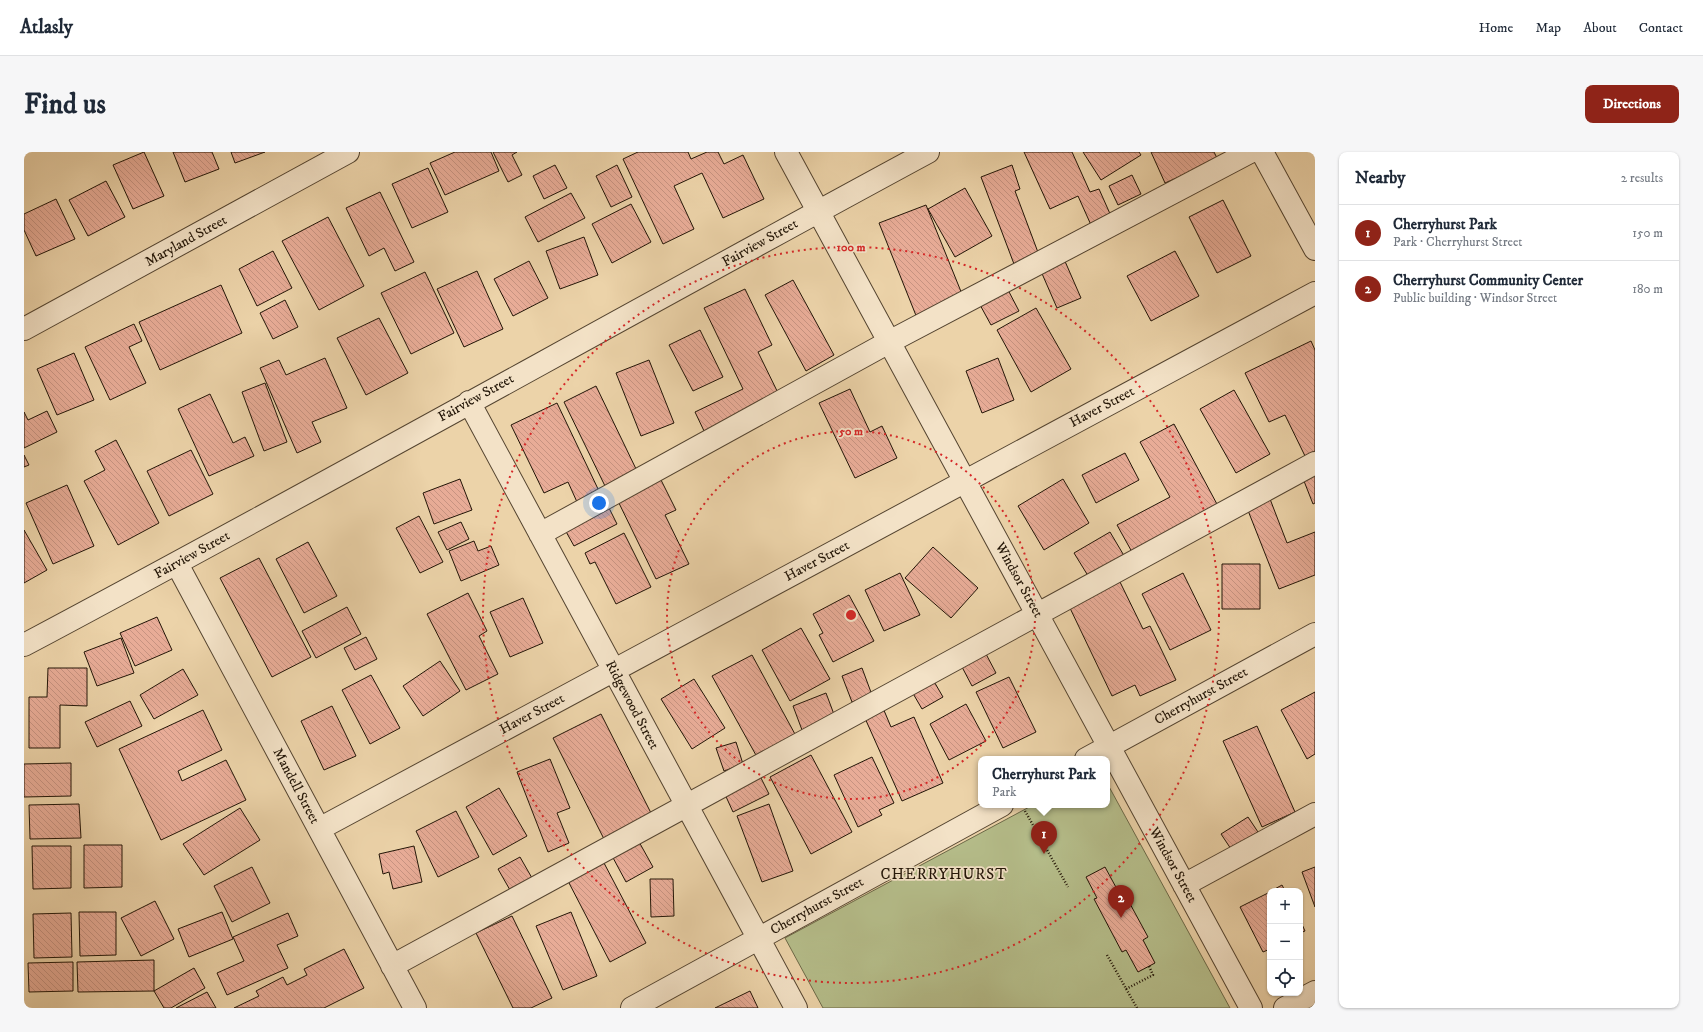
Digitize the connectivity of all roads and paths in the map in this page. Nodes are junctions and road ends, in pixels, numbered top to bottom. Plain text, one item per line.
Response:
1 (348, 152) edge
2 (786, 152) edge
3 (928, 152) edge
4 (1250, 152) edge
5 (1262, 152) edge
6 (818, 211) junction
7 (1315, 249) edge
8 (1315, 292) edge
9 (24, 329) edge
10 (889, 342) junction
11 (469, 402) junction
12 (1315, 463) edge
13 (964, 481) junction
14 (540, 534) junction
15 (177, 564) junction
16 (1037, 614) junction
17 (1315, 634) edge
18 (24, 645) edge
19 (614, 670) junction
20 (1109, 747) junction
21 (1092, 756) edge
22 (686, 806) junction
23 (996, 808) edge
24 (1024, 808) edge
25 (1315, 814) edge
26 (319, 829) junction
27 (1184, 885) junction
28 (1068, 887) dead end
29 (758, 938) junction
30 (1107, 955) dead end
31 (392, 966) junction
32 (1149, 966) dead end
33 (1126, 989) junction
34 (1315, 992) edge
35 (415, 1008) edge
36 (632, 1008) edge
37 (796, 1008) edge
38 (1137, 1008) edge
39 (1251, 1008) edge
40 (1285, 1008) edge

1 - 9 street, Maryland Street
2 - 6 street, Windsor Street
3 - 6 street, Fairview Street
4 - 10 street
5 - 7 street
6 - 10 street, Windsor Street
6 - 11 street, Fairview Street
8 - 13 street, Haver Street
10 - 13 street, Windsor Street
10 - 14 street
11 - 14 street, Ridgewood Street
11 - 15 street, Fairview Street
12 - 16 street
13 - 16 street, Windsor Street
13 - 19 street, Haver Street
14 - 19 street, Ridgewood Street
15 - 18 street, Fairview Street
15 - 26 street, Mandell Street
16 - 20 street, Windsor Street
16 - 22 street
17 - 20 street, Cherryhurst Street
19 - 22 street, Ridgewood Street
19 - 26 street, Haver Street
20 - 21 street, Cherryhurst Street
20 - 27 street, Windsor Street
22 - 29 street, Ridgewood Street
22 - 31 street
23 - 29 street, Cherryhurst Street
24 - 28 path
25 - 27 street
26 - 31 street, Mandell Street
27 - 39 street, Windsor Street
29 - 36 street, Cherryhurst Street
29 - 37 street, Ridgewood Street
30 - 33 path
31 - 35 street, Mandell Street
32 - 33 path
33 - 38 path
34 - 40 street

